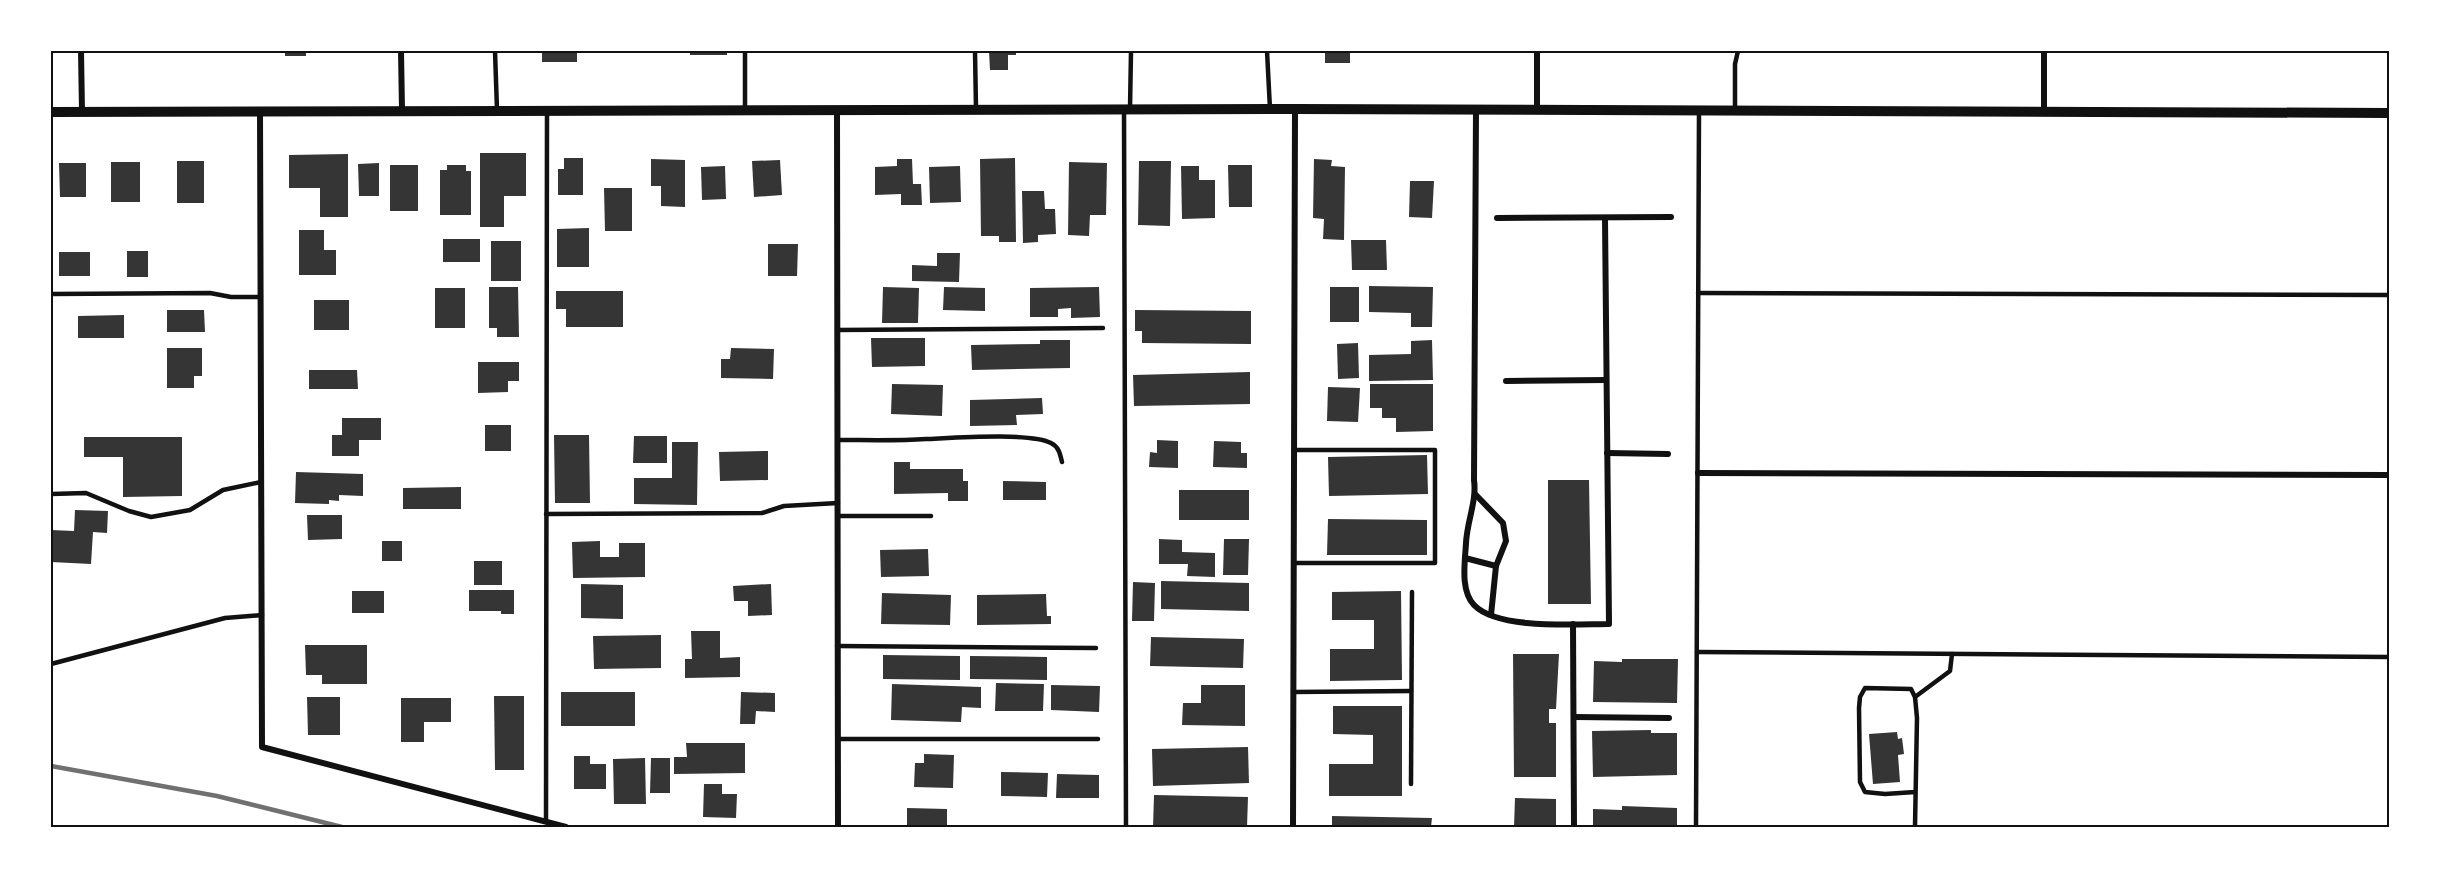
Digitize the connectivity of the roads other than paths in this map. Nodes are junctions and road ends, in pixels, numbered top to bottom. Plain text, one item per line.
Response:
1 (81, 51) edge
2 (401, 51) edge
3 (495, 51) edge
4 (744, 51) edge
5 (975, 51) edge
6 (1131, 51) edge
7 (1267, 51) edge
8 (1537, 51) edge
9 (1737, 51) edge
10 (2044, 51) edge
11 (976, 109) junction
12 (1127, 109) junction
13 (1270, 109) junction
14 (1295, 109) junction
15 (1476, 109) junction
16 (1537, 109) junction
17 (402, 110) junction
18 (497, 110) junction
19 (745, 110) junction
20 (837, 110) junction
21 (1699, 110) junction
22 (1735, 110) junction
23 (2044, 110) junction
24 (547, 111) junction
25 (51, 112) edge
26 (82, 112) junction
27 (260, 112) junction
28 (2389, 113) edge
29 (1671, 217) dead end
30 (1497, 218) dead end
31 (1605, 218) junction
32 (1698, 293) junction
33 (51, 294) edge
34 (2389, 295) edge
35 (261, 297) junction
36 (1103, 328) dead end
37 (837, 330) junction
38 (1606, 380) junction
39 (1506, 381) dead end
40 (838, 440) junction
41 (1294, 450) junction
42 (1607, 453) junction
43 (1668, 454) dead end
44 (1062, 462) dead end
45 (1698, 473) junction
46 (2389, 475) edge
47 (261, 482) junction
48 (51, 494) edge
49 (1476, 495) junction
50 (838, 503) junction
51 (546, 514) junction
52 (838, 516) junction
53 (931, 516) dead end
54 (1465, 558) junction
55 (1294, 563) junction
56 (1496, 566) junction
57 (1412, 592) dead end
58 (262, 615) junction
59 (1491, 615) junction
60 (1573, 624) junction
61 (837, 646) junction
62 (1096, 648) dead end
63 (1697, 652) junction
64 (1952, 654) junction
65 (2389, 657) edge
66 (51, 664) edge
67 (1411, 691) junction
68 (1293, 692) junction
69 (1916, 697) junction
70 (1574, 717) junction
71 (1669, 717) dead end
72 (838, 739) junction
73 (1098, 739) dead end
74 (1412, 784) dead end
75 (1915, 792) junction
76 (546, 822) junction
77 (566, 827) edge
78 (838, 827) edge
79 (1126, 827) edge
80 (1293, 827) edge
81 (1574, 827) edge
82 (1696, 827) edge
83 (1916, 827) edge

1 - 26 street
2 - 17 street
3 - 18 lane
4 - 19 lane
5 - 11 lane
6 - 12 lane
7 - 13 lane
8 - 16 street
9 - 22 lane
10 - 23 street
11 - 12 street
11 - 20 street
12 - 13 street
12 - 79 lane
13 - 14 street
14 - 15 street
14 - 41 street
15 - 16 street
15 - 49 street
16 - 21 street
17 - 18 street
17 - 27 street
18 - 24 street
19 - 20 street
19 - 24 street
20 - 37 street
21 - 22 street
21 - 32 lane
22 - 23 street
23 - 28 street
24 - 51 lane
25 - 26 street
26 - 27 street
27 - 35 street
29 - 31 street
30 - 31 street
31 - 38 street
32 - 34 lane
32 - 45 lane
33 - 35 lane
35 - 47 street
36 - 37 lane
37 - 40 street
38 - 39 street
38 - 42 street
40 - 44 lane
40 - 50 street
41 - 55 street
41 - 55 lane
42 - 43 street
42 - 60 street
45 - 46 street
45 - 63 lane
47 - 48 lane
47 - 58 street
49 - 54 street
49 - 56 street
50 - 51 lane
50 - 52 street
51 - 76 lane
52 - 53 lane
52 - 61 street
54 - 56 street
54 - 59 street
55 - 68 street
56 - 59 street
57 - 67 lane
58 - 66 lane
58 - 76 street
59 - 60 street
60 - 70 street
61 - 62 lane
61 - 72 street
63 - 64 lane
63 - 82 lane
64 - 65 lane
64 - 69 lane
67 - 68 lane
67 - 74 lane
68 - 80 street
69 - 75 lane
69 - 75 lane
70 - 71 street
70 - 81 street
72 - 73 lane
72 - 78 street
75 - 83 lane
76 - 77 street

